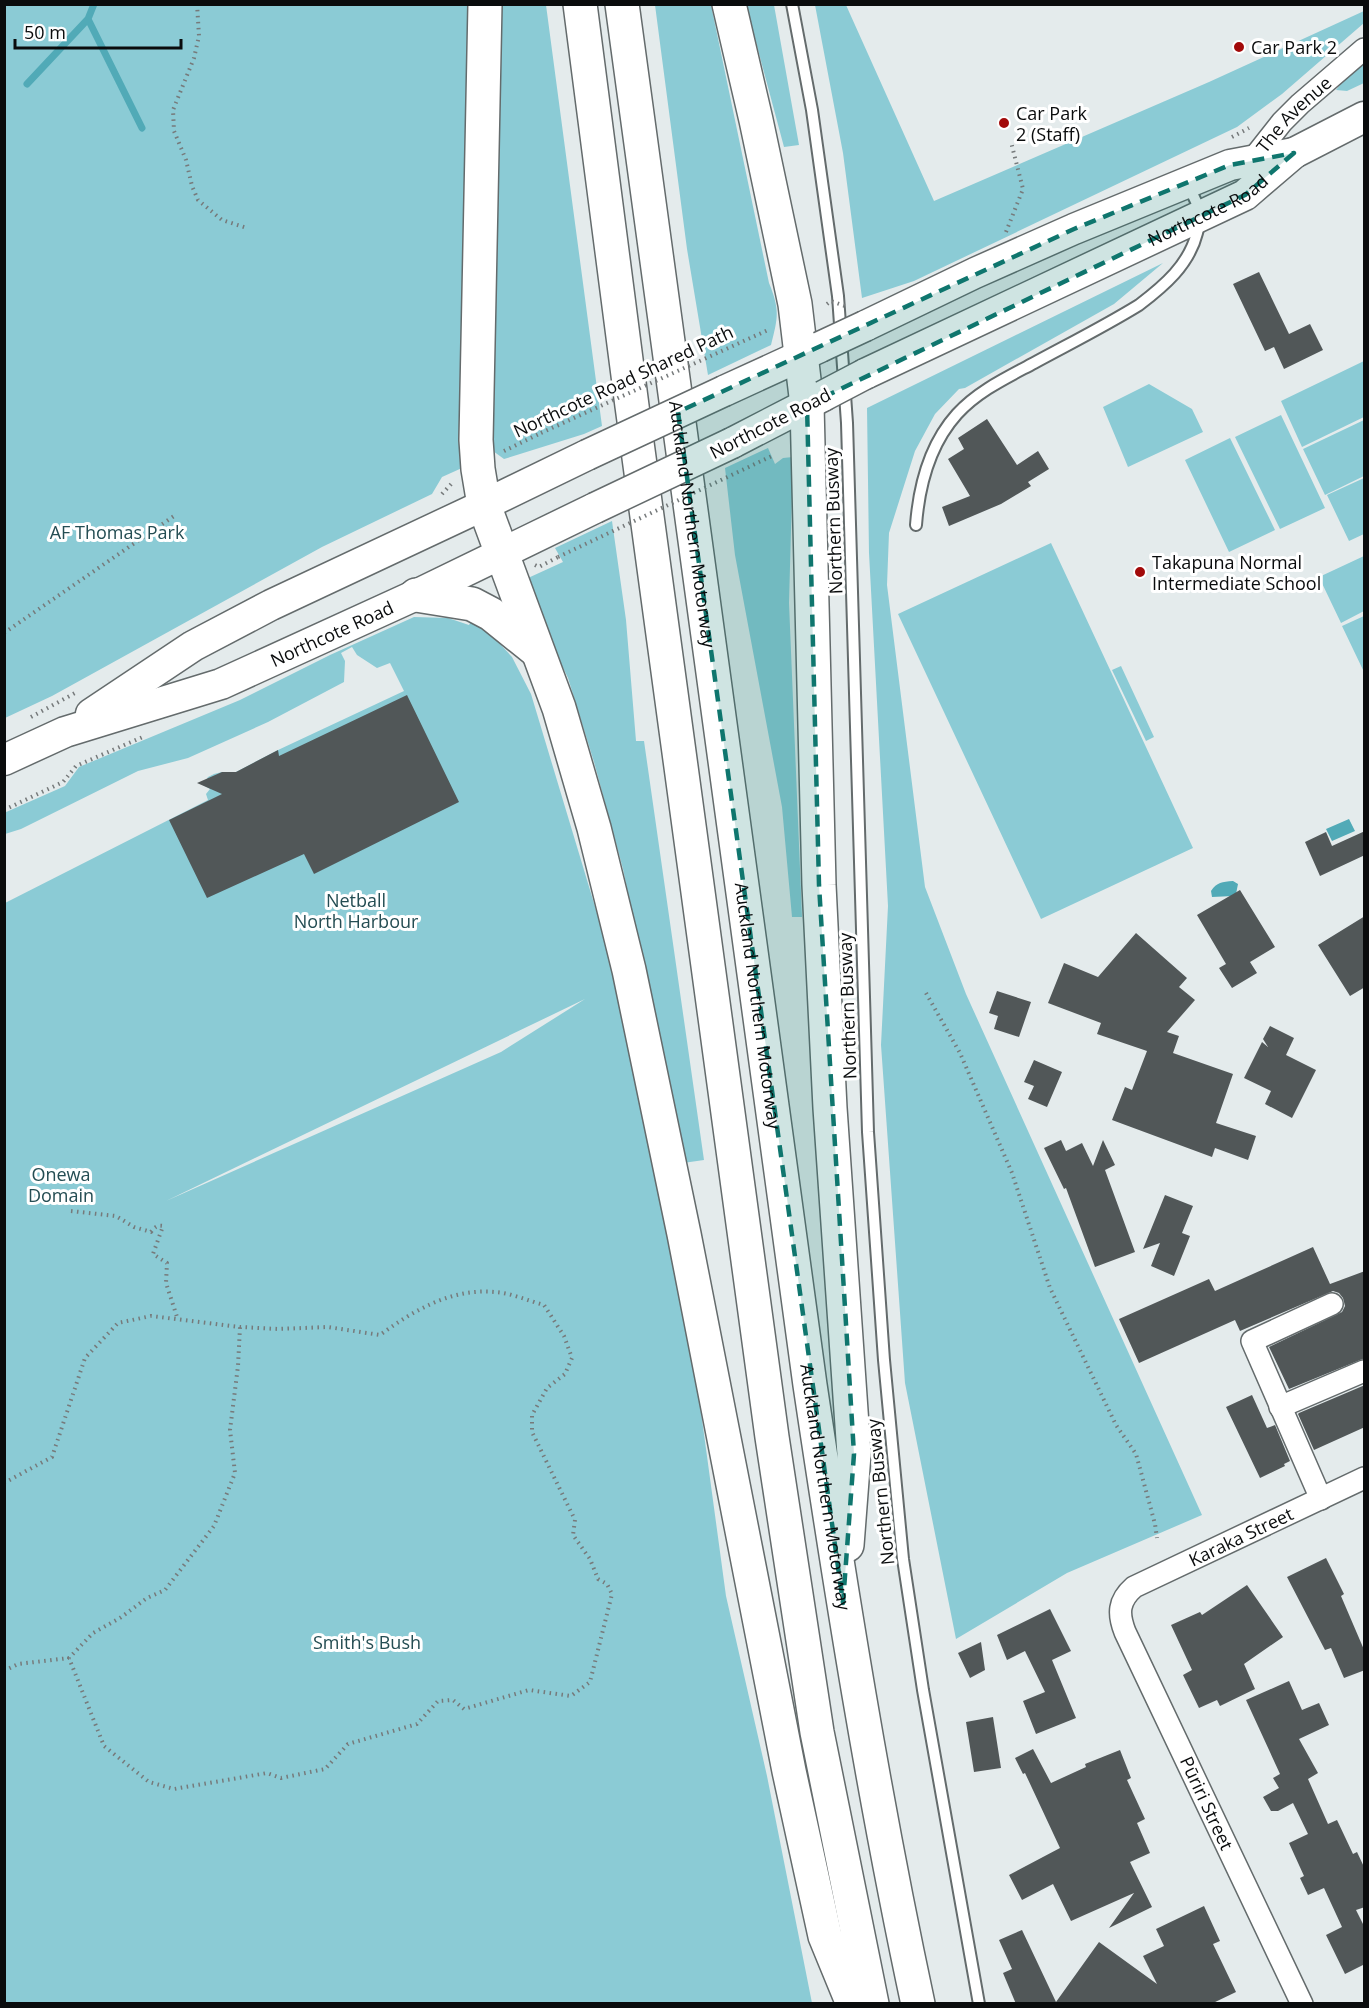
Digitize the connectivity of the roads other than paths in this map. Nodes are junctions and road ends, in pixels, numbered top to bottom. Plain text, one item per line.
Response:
1 (485, 4) edge
2 (580, 4) edge
3 (622, 4) edge
4 (729, 4) edge
5 (792, 4) edge
6 (1365, 49) edge
7 (1365, 117) edge
8 (1294, 153) junction
9 (1252, 160) junction
10 (1187, 184) junction
11 (1200, 217) junction
12 (811, 351) junction
13 (815, 401) junction
14 (484, 505) junction
15 (916, 525) dead end
16 (502, 552) junction
17 (416, 595) junction
18 (537, 651) junction
19 (65, 732) junction
20 (4, 760) edge
21 (1332, 1304) dead end
22 (1365, 1371) edge
23 (1281, 1407) junction
24 (1365, 1478) edge
25 (1321, 1499) junction
26 (1122, 1600) joint
27 (843, 1603) junction
28 (853, 2004) edge
29 (872, 2004) edge
30 (918, 2004) edge
31 (979, 2004) edge
32 (1302, 2004) edge

1 - 14 highway
2 - 29 highway
3 - 27 highway, Auckland Northern Motorway
4 - 12 highway
5 - 31 lane, Northern Busway
6 - 9 street, The Avenue
7 - 8 main road, Northcote Road
8 - 9 main road, Northcote Road
8 - 11 main road, Northcote Road
9 - 10 main road, Northcote Road
10 - 11 lane
10 - 12 main road, Northcote Road, bridge
11 - 13 main road, Northcote Road, bridge
11 - 15 lane
12 - 13 highway
12 - 14 main road, Northcote Road, bridge
13 - 16 main road, Northcote Road, bridge
13 - 27 highway
14 - 16 highway
14 - 19 main road, Northcote Road
16 - 17 main road, Northcote Road
16 - 18 highway
17 - 18 highway
17 - 19 main road, Northcote Road
18 - 28 highway
19 - 20 main road, Northcote Road
21 - 23 street
22 - 23 street
23 - 25 street
24 - 25 street, Karaka Street
25 - 26 street, Karaka Street
26 - 32 street, Pūriri Street
27 - 30 highway, Auckland Northern Motorway

